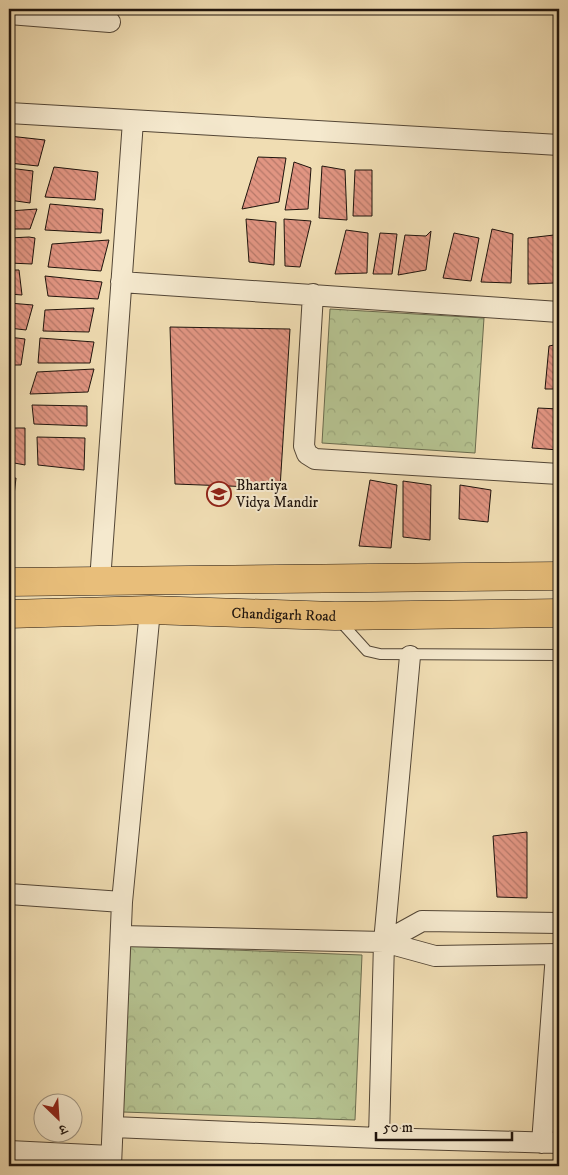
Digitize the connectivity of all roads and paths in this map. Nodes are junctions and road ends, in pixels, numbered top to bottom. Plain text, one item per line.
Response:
1 (31, 12) edge
2 (9, 14) edge
3 (110, 22) dead end
4 (9, 113) edge
5 (132, 121) junction
6 (559, 145) edge
7 (121, 282) junction
8 (313, 294) junction
9 (559, 312) edge
10 (559, 474) edge
11 (559, 576) edge
12 (100, 581) junction
13 (9, 582) edge
14 (150, 610) junction
15 (559, 612) edge
16 (9, 614) edge
17 (335, 616) junction
18 (559, 655) edge
19 (410, 656) junction
20 (9, 894) edge
21 (122, 902) junction
22 (559, 922) edge
23 (121, 936) junction
24 (384, 942) junction
25 (558, 954) edge
26 (113, 1127) junction
27 (379, 1138) junction
28 (550, 1143) edge
29 (9, 1151) edge
30 (111, 1161) edge

1 - 2 street
1 - 3 street
4 - 5 street
5 - 6 street
5 - 7 street
7 - 8 street
7 - 12 street
8 - 9 street
8 - 10 street
11 - 12 main road
12 - 13 main road
14 - 16 main road, Chandigarh Road
14 - 17 main road, Chandigarh Road
14 - 21 street
15 - 17 main road, Chandigarh Road
17 - 19 lane
18 - 19 lane
19 - 24 street
20 - 21 street
21 - 23 street
22 - 24 street
23 - 24 street
23 - 26 street
24 - 25 street
24 - 27 street
25 - 28 street
26 - 27 street
26 - 30 street
27 - 28 street
29 - 30 street

